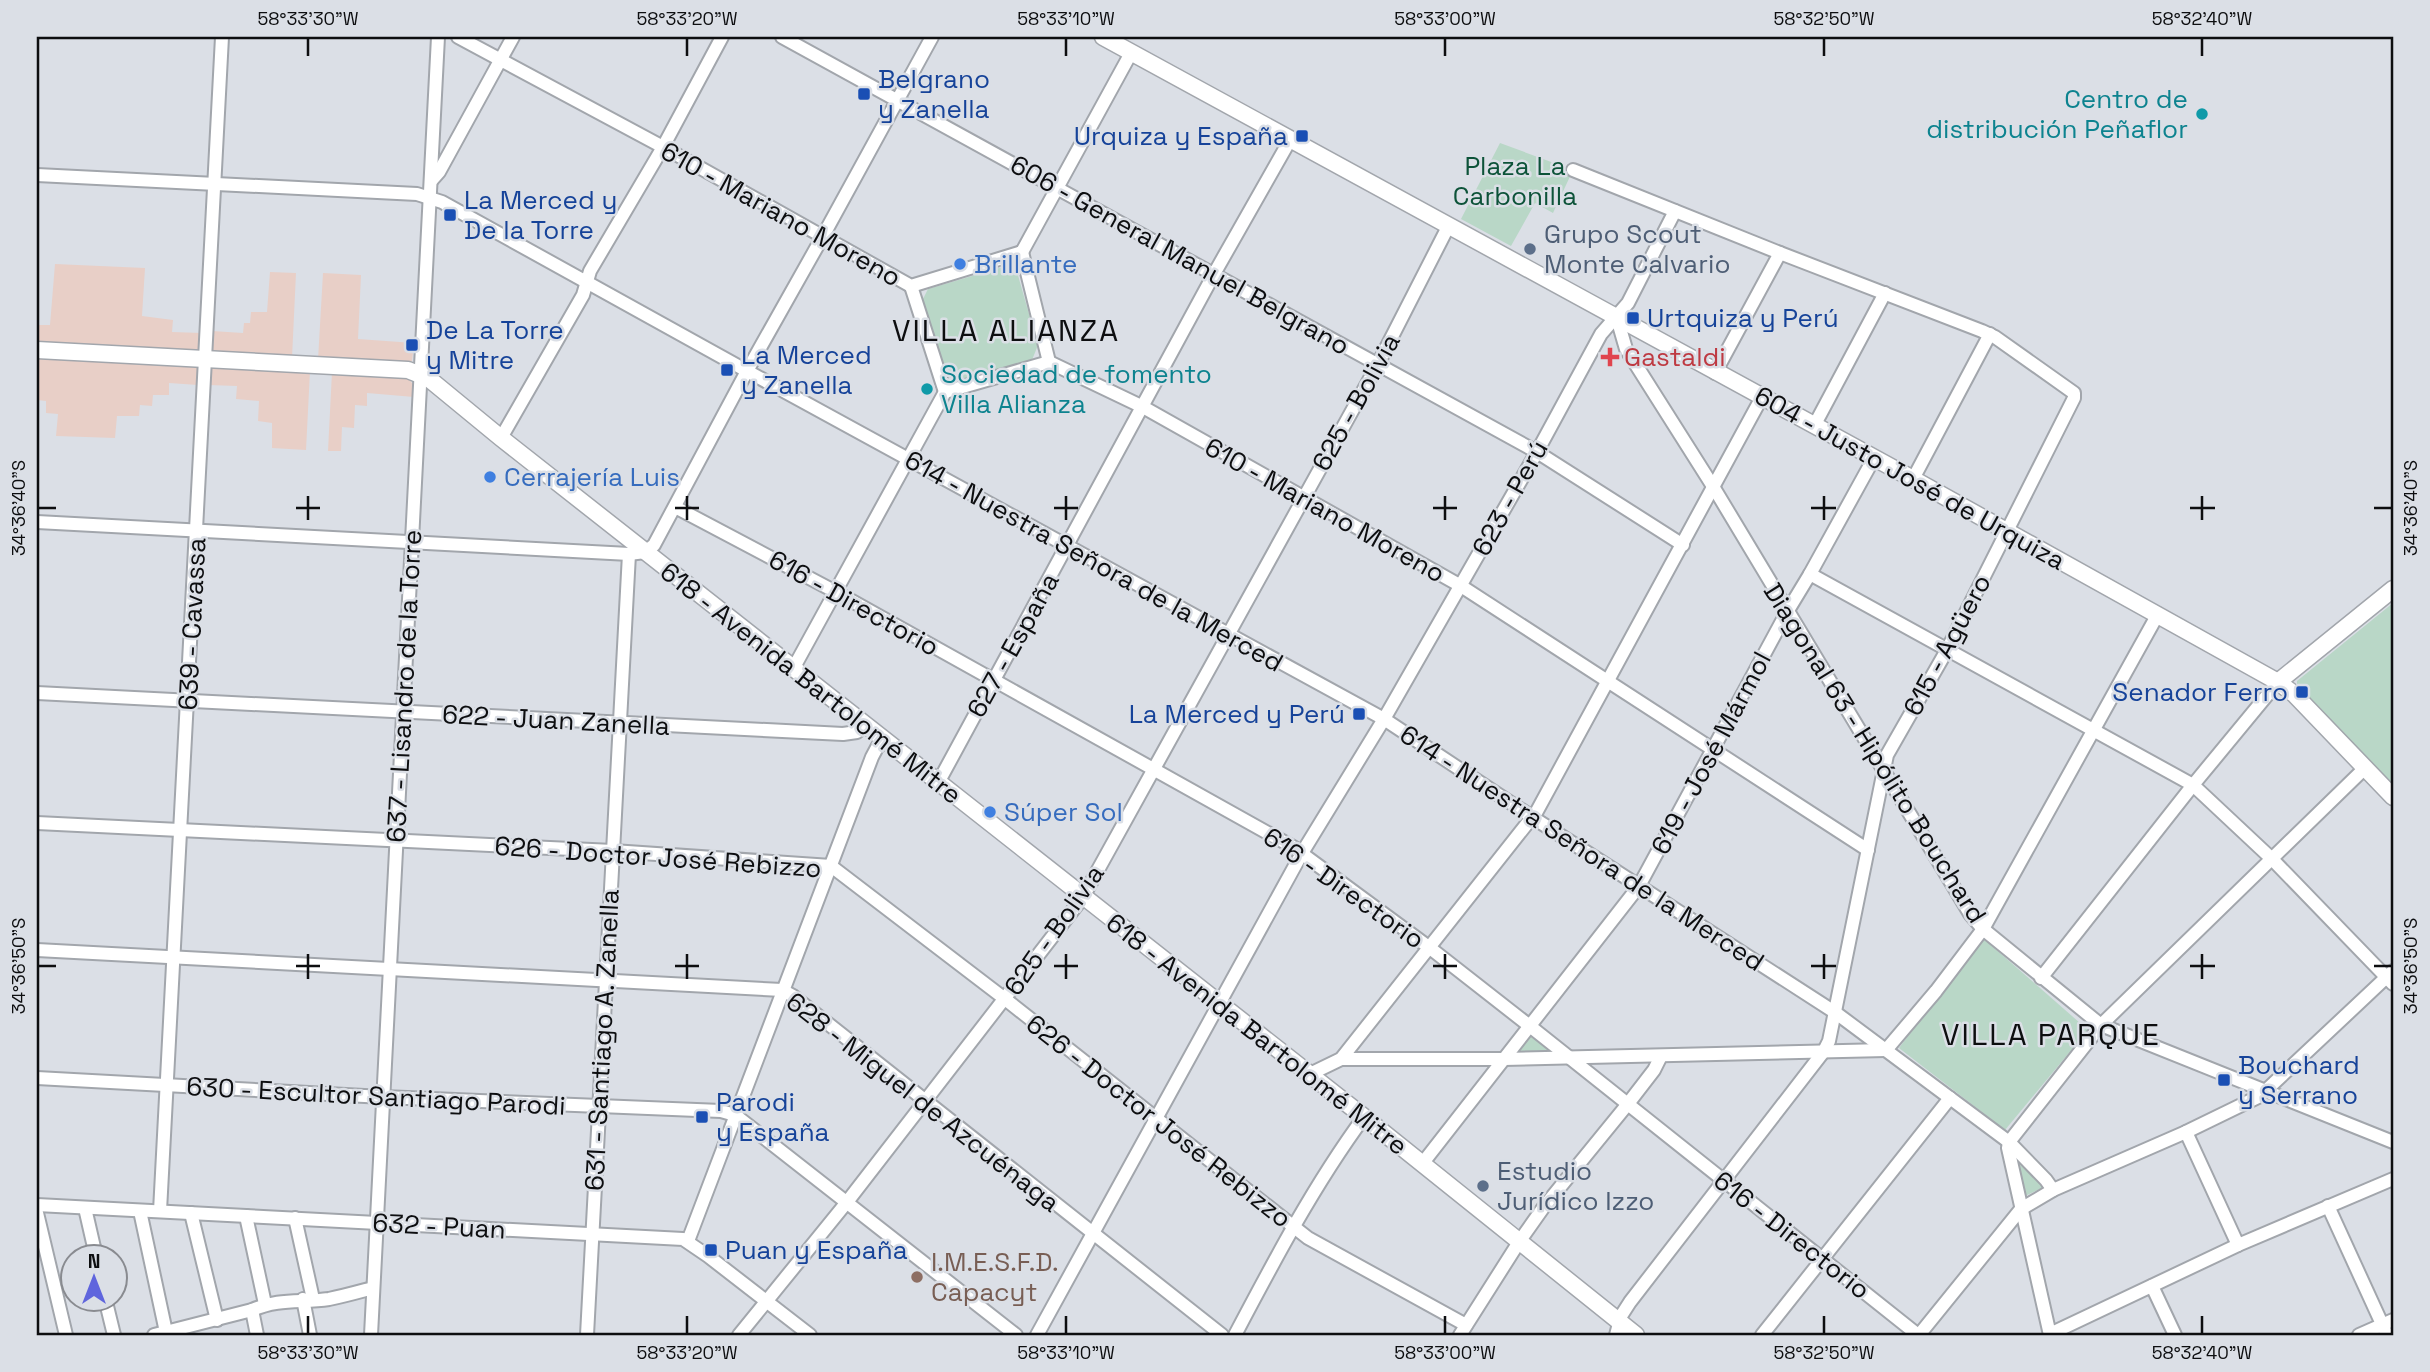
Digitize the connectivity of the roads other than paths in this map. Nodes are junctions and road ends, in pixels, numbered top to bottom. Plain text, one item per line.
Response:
1 (222, 37) edge
2 (438, 37) edge
3 (458, 37) edge
4 (513, 37) edge
5 (722, 37) edge
6 (782, 37) edge
7 (932, 37) edge
8 (1103, 37) edge
9 (1131, 52) junction
10 (500, 60) junction
11 (898, 100) junction
12 (1290, 140) junction
13 (663, 147) junction
14 (1573, 170) dead end
15 (37, 175) edge
16 (430, 181) junction
17 (215, 184) junction
18 (1058, 188) junction
19 (431, 198) junction
20 (1675, 211) junction
21 (1448, 227) junction
22 (823, 236) junction
23 (1022, 252) junction
24 (1780, 253) junction
25 (1214, 274) junction
26 (586, 283) junction
27 (911, 286) junction
28 (1885, 293) junction
29 (1617, 318) junction
30 (1990, 334) junction
31 (37, 350) edge
32 (206, 358) junction
33 (1049, 362) junction
34 (1378, 364) junction
35 (747, 371) junction
36 (1715, 373) junction
37 (421, 374) junction
38 (945, 392) junction
39 (1762, 397) junction
40 (1143, 407) junction
41 (1814, 426) junction
42 (501, 438) junction
43 (1537, 452) junction
44 (906, 458) junction
45 (1874, 458) junction
46 (1913, 479) junction
47 (1714, 488) junction
48 (1303, 499) junction
49 (675, 507) junction
50 (37, 522) edge
51 (196, 530) junction
52 (2008, 532) junction
53 (411, 541) junction
54 (1683, 545) junction
55 (1067, 547) junction
56 (637, 553) junction
57 (1810, 574) junction
58 (1461, 586) junction
59 (2393, 589) edge
60 (834, 591) junction
61 (1787, 612) junction
62 (2158, 614) junction
63 (1229, 634) junction
64 (1947, 650) junction
65 (793, 668) junction
66 (994, 680) junction
67 (1607, 682) junction
68 (2278, 682) junction
69 (37, 693) edge
70 (188, 701) junction
71 (403, 712) junction
72 (1384, 719) junction
73 (620, 724) junction
74 (863, 725) junction
75 (2094, 729) junction
76 (881, 740) junction
77 (1713, 751) junction
78 (1883, 768) junction
79 (2365, 768) junction
80 (1154, 771) junction
81 (937, 783) junction
82 (2193, 785) junction
83 (2393, 797) edge
84 (1532, 817) junction
85 (37, 823) edge
86 (181, 830) junction
87 (395, 842) junction
88 (1868, 850) junction
89 (613, 852) junction
90 (1302, 853) junction
91 (2272, 859) junction
92 (831, 866) junction
93 (1639, 886) junction
94 (1083, 897) junction
95 (1983, 929) junction
96 (1430, 948) junction
97 (37, 950) edge
98 (173, 956) junction
99 (389, 968) junction
100 (2042, 978) junction
101 (2391, 978) edge
102 (606, 980) junction
103 (782, 990) junction
104 (1005, 999) junction
105 (1220, 1005) junction
106 (1836, 1013) junction
107 (2101, 1025) junction
108 (1531, 1027) junction
109 (1886, 1050) junction
110 (1824, 1051) junction
111 (1661, 1056) junction
112 (1568, 1058) junction
113 (1341, 1059) junction
114 (1504, 1059) junction
115 (1308, 1076) junction
116 (37, 1078) edge
117 (167, 1086) junction
118 (2266, 1091) junction
119 (383, 1097) junction
120 (1950, 1098) junction
121 (925, 1101) junction
122 (1627, 1105) junction
123 (598, 1106) junction
124 (735, 1115) junction
125 (1364, 1117) junction
126 (1156, 1119) junction
127 (2186, 1132) junction
128 (2009, 1142) junction
129 (2393, 1142) edge
130 (1422, 1164) junction
131 (2393, 1178) edge
132 (1724, 1180) junction
133 (2053, 1190) junction
134 (847, 1202) junction
135 (37, 1205) edge
136 (2328, 1206) junction
137 (85, 1208) junction
138 (2021, 1209) junction
139 (140, 1211) junction
140 (160, 1211) junction
141 (37, 1213) edge
142 (191, 1213) junction
143 (246, 1216) junction
144 (295, 1218) junction
145 (376, 1222) junction
146 (1293, 1228) junction
147 (591, 1233) junction
148 (1093, 1233) junction
149 (688, 1241) junction
150 (93, 1242) edge
151 (1519, 1242) junction
152 (2238, 1245) junction
153 (1823, 1259) junction
154 (2152, 1286) junction
155 (373, 1289) junction
156 (308, 1299) junction
157 (767, 1302) junction
158 (265, 1304) junction
159 (251, 1310) junction
160 (109, 1312) edge
161 (210, 1326) edge
162 (2388, 1327) edge
163 (1618, 1329) edge
164 (1463, 1330) edge
165 (160, 1334) edge
166 (66, 1335) edge
167 (114, 1335) edge
168 (257, 1335) edge
169 (310, 1335) edge
170 (371, 1335) edge
171 (587, 1335) edge
172 (739, 1335) edge
173 (810, 1335) edge
174 (1016, 1335) edge
175 (1037, 1335) edge
176 (1222, 1335) edge
177 (1235, 1335) edge
178 (1636, 1335) edge
179 (1762, 1335) edge
180 (1918, 1335) edge
181 (2050, 1335) edge
182 (2175, 1335) edge
183 (2359, 1335) edge

1 - 17 street, 639 - Cavassa
2 - 16 street, 637 - Lisandro de la Torre
3 - 10 street, 610 - Mariano Moreno
4 - 10 street
5 - 13 street
6 - 11 street, 606 - General Manuel Belgrano
7 - 11 street
8 - 9 main road, 604 - Justo José de Urquiza
9 - 12 main road, 604 - Justo José de Urquiza
9 - 18 street
10 - 13 street, 610 - Mariano Moreno
10 - 16 street
11 - 18 street, 606 - General Manuel Belgrano
11 - 22 street
12 - 21 main road, 604 - Justo José de Urquiza
12 - 25 street, 627 - España
13 - 22 street, 610 - Mariano Moreno
13 - 26 street
14 - 20 street
15 - 17 street, 614 - Nuestra Señora de la Merced
16 - 19 street, 637 - Lisandro de la Torre
17 - 19 street, 614 - Nuestra Señora de la Merced
17 - 32 street, 639 - Cavassa
18 - 23 street
18 - 25 street, 606 - General Manuel Belgrano
19 - 26 street, 614 - Nuestra Señora de la Merced
19 - 37 street, 637 - Lisandro de la Torre
20 - 24 street
20 - 29 street, 623 - Perú
21 - 29 main road, 604 - Justo José de Urquiza
21 - 34 street, 625 - Bolivia
22 - 27 street, 610 - Mariano Moreno
22 - 35 street
23 - 27 street, 610 - Mariano Moreno
23 - 33 street
24 - 28 street
24 - 36 street
25 - 34 street, 606 - General Manuel Belgrano
25 - 40 street, 627 - España
26 - 35 street, 614 - Nuestra Señora de la Merced
26 - 42 street
27 - 38 street
28 - 30 street
28 - 41 street
29 - 36 main road, 604 - Justo José de Urquiza
29 - 43 street, 623 - Perú
29 - 47 street, Diagonal 63 - Hipólito Bouchard
30 - 46 street
30 - 52 street, 615 - Agüero
31 - 32 main road, 618 - Avenida Bartolomé Mitre
32 - 37 main road, 618 - Avenida Bartolomé Mitre
32 - 51 street, 639 - Cavassa
33 - 38 street
33 - 40 street, 610 - Mariano Moreno
34 - 43 street, 606 - General Manuel Belgrano
34 - 48 street, 625 - Bolivia
35 - 44 street, 614 - Nuestra Señora de la Merced
35 - 49 street
36 - 39 main road, 604 - Justo José de Urquiza
37 - 42 main road, 618 - Avenida Bartolomé Mitre
37 - 53 street, 637 - Lisandro de la Torre
38 - 44 street
39 - 41 main road, 604 - Justo José de Urquiza
39 - 47 street
40 - 48 street, 610 - Mariano Moreno
40 - 55 street, 627 - España
41 - 45 main road, 604 - Justo José de Urquiza
42 - 56 main road, 618 - Avenida Bartolomé Mitre
43 - 54 street, 606 - General Manuel Belgrano
43 - 58 street, 623 - Perú
44 - 55 street, 614 - Nuestra Señora de la Merced
44 - 60 street
45 - 46 main road, 604 - Justo José de Urquiza
45 - 57 street, 619 - José Mármol
46 - 52 main road, 604 - Justo José de Urquiza
47 - 54 street
47 - 61 street, Diagonal 63 - Hipólito Bouchard
48 - 58 street, 610 - Mariano Moreno
48 - 63 street, 625 - Bolivia
49 - 56 street
49 - 60 street, 616 - Directorio
50 - 51 street
51 - 53 street
51 - 70 street, 639 - Cavassa
52 - 62 main road, 604 - Justo José de Urquiza
52 - 64 street, 615 - Agüero
53 - 56 street
53 - 71 street, 637 - Lisandro de la Torre
54 - 67 street
55 - 63 street, 614 - Nuestra Señora de la Merced
55 - 66 street, 627 - España
56 - 65 main road, 618 - Avenida Bartolomé Mitre
56 - 73 street, 631 - Santiago A. Zanella
57 - 61 street, 619 - José Mármol
57 - 64 street
58 - 67 street, 610 - Mariano Moreno
58 - 72 street, 623 - Perú
59 - 68 main road
60 - 65 street
60 - 66 street, 616 - Directorio
61 - 77 street, 619 - José Mármol
61 - 78 street, Diagonal 63 - Hipólito Bouchard
62 - 68 main road, 604 - Justo José de Urquiza
62 - 75 street
63 - 72 street, 614 - Nuestra Señora de la Merced
63 - 80 street, 625 - Bolivia
64 - 75 street
64 - 78 street, 615 - Agüero
65 - 74 main road, 618 - Avenida Bartolomé Mitre
66 - 80 street, 616 - Directorio
66 - 81 street, 627 - España
67 - 77 street, 610 - Mariano Moreno
67 - 84 street
68 - 79 main road, 604 - Justo José de Urquiza
68 - 82 street
69 - 70 street, 622 - Juan Zanella
70 - 71 street, 622 - Juan Zanella
70 - 86 street, 639 - Cavassa
71 - 73 street, 622 - Juan Zanella
71 - 87 street, 637 - Lisandro de la Torre
72 - 84 street, 614 - Nuestra Señora de la Merced
72 - 90 street, 623 - Perú
73 - 74 street, 622 - Juan Zanella
73 - 89 street, 631 - Santiago A. Zanella
74 - 76 main road, 618 - Avenida Bartolomé Mitre
75 - 82 street
75 - 95 street
76 - 81 main road, 618 - Avenida Bartolomé Mitre
76 - 92 street
77 - 88 street, 610 - Mariano Moreno
77 - 93 street, 619 - José Mármol
78 - 88 street, 615 - Agüero
78 - 95 street, Diagonal 63 - Hipólito Bouchard
79 - 83 main road, 604 - Justo José de Urquiza
79 - 91 street
80 - 90 street, 616 - Directorio
80 - 94 street, 625 - Bolivia
81 - 94 main road, 618 - Avenida Bartolomé Mitre
82 - 91 street
82 - 100 street
84 - 93 street, 614 - Nuestra Señora de la Merced
84 - 96 street
85 - 86 street, 626 - Doctor José Rebizzo
86 - 87 street, 626 - Doctor José Rebizzo
86 - 98 street, 639 - Cavassa
87 - 89 street, 626 - Doctor José Rebizzo
87 - 99 street, 637 - Lisandro de la Torre
88 - 106 street, 615 - Agüero
89 - 92 street, 626 - Doctor José Rebizzo
89 - 102 street, 631 - Santiago A. Zanella
90 - 96 street, 616 - Directorio
90 - 105 street, 623 - Perú
91 - 101 street
91 - 107 street
92 - 103 street
92 - 104 street, 626 - Doctor José Rebizzo
93 - 106 street, 614 - Nuestra Señora de la Merced
93 - 108 street, 619 - José Mármol
94 - 104 street, 625 - Bolivia
94 - 105 main road, 618 - Avenida Bartolomé Mitre
95 - 100 street, Diagonal 63 - Hipólito Bouchard
95 - 109 street
96 - 108 street, 616 - Directorio
96 - 113 street
97 - 98 street, 628 - Miguel de Azcuénaga
98 - 99 street, 628 - Miguel de Azcuénaga
98 - 117 street, 639 - Cavassa
99 - 102 street, 628 - Miguel de Azcuénaga
99 - 119 street, 637 - Lisandro de la Torre
100 - 107 street, Diagonal 63 - Hipólito Bouchard
101 - 118 street
102 - 103 street, 628 - Miguel de Azcuénaga
102 - 123 street, 631 - Santiago A. Zanella
103 - 121 street, 628 - Miguel de Azcuénaga
103 - 124 street
104 - 121 street, 625 - Bolivia
104 - 126 street, 626 - Doctor José Rebizzo
105 - 115 main road, 618 - Avenida Bartolomé Mitre
105 - 126 street, 623 - Perú
106 - 109 street, 614 - Nuestra Señora de la Merced
106 - 110 street, 615 - Agüero
107 - 118 street, Diagonal 63 - Hipólito Bouchard
107 - 128 street
108 - 112 street, 616 - Directorio
108 - 114 street, 619 - José Mármol
109 - 110 street
109 - 120 street, 614 - Nuestra Señora de la Merced
110 - 111 street
110 - 132 street, 615 - Agüero
111 - 112 street
111 - 122 street
112 - 114 street
112 - 122 street, 616 - Directorio
113 - 114 street
113 - 115 street
114 - 130 street, 619 - José Mármol
115 - 125 main road, 618 - Avenida Bartolomé Mitre
116 - 117 street, 630 - Escultor Santiago Parodi
117 - 119 street, 630 - Escultor Santiago Parodi
117 - 140 street, 639 - Cavassa
118 - 127 street
118 - 129 street, Diagonal 63 - Hipólito Bouchard
119 - 123 street, 630 - Escultor Santiago Parodi
119 - 145 street, 637 - Lisandro de la Torre
120 - 128 street, 614 - Nuestra Señora de la Merced
120 - 153 street
121 - 134 street, 625 - Bolivia
121 - 148 street, 628 - Miguel de Azcuénaga
122 - 132 street, 616 - Directorio
122 - 151 street
123 - 124 street, 630 - Escultor Santiago Parodi
123 - 147 street, 631 - Santiago A. Zanella
124 - 134 street, 630 - Escultor Santiago Parodi
124 - 149 street
125 - 130 main road, 618 - Avenida Bartolomé Mitre
125 - 146 street
126 - 146 street, 626 - Doctor José Rebizzo
126 - 148 street, 623 - Perú
127 - 133 street
127 - 152 street
128 - 133 street, 614 - Nuestra Señora de la Merced
128 - 138 street
130 - 151 main road, 618 - Avenida Bartolomé Mitre
131 - 136 street
132 - 153 street, 616 - Directorio
132 - 163 street, 615 - Agüero
133 - 138 street
134 - 157 street, 625 - Bolivia
134 - 174 street, 630 - Escultor Santiago Parodi
135 - 137 street, 632 - Puan
136 - 152 street
136 - 162 street
137 - 139 street, 632 - Puan
137 - 150 street
138 - 180 street
138 - 181 street
139 - 140 street, 632 - Puan
139 - 165 street
140 - 142 street, 632 - Puan
141 - 166 street
142 - 143 street, 632 - Puan
142 - 161 street
143 - 144 street, 632 - Puan
143 - 158 street
144 - 145 street, 632 - Puan
144 - 156 street
145 - 147 street, 632 - Puan
145 - 155 street, 637 - Lisandro de la Torre
146 - 164 street, 626 - Doctor José Rebizzo
146 - 177 street
147 - 149 street, 632 - Puan
147 - 171 street, 631 - Santiago A. Zanella
148 - 175 street, 623 - Perú
148 - 176 street, 628 - Miguel de Azcuénaga
149 - 157 street
151 - 163 main road, 618 - Avenida Bartolomé Mitre
151 - 164 street
152 - 154 street
153 - 179 street
153 - 180 street, 616 - Directorio
154 - 181 street
154 - 182 street
155 - 156 street
155 - 170 street, 637 - Lisandro de la Torre
156 - 158 street
156 - 169 street
157 - 172 street, 625 - Bolivia
157 - 173 street
158 - 159 street
159 - 161 street
159 - 168 street
160 - 167 street
161 - 165 street
162 - 183 street
163 - 178 main road, 618 - Avenida Bartolomé Mitre

